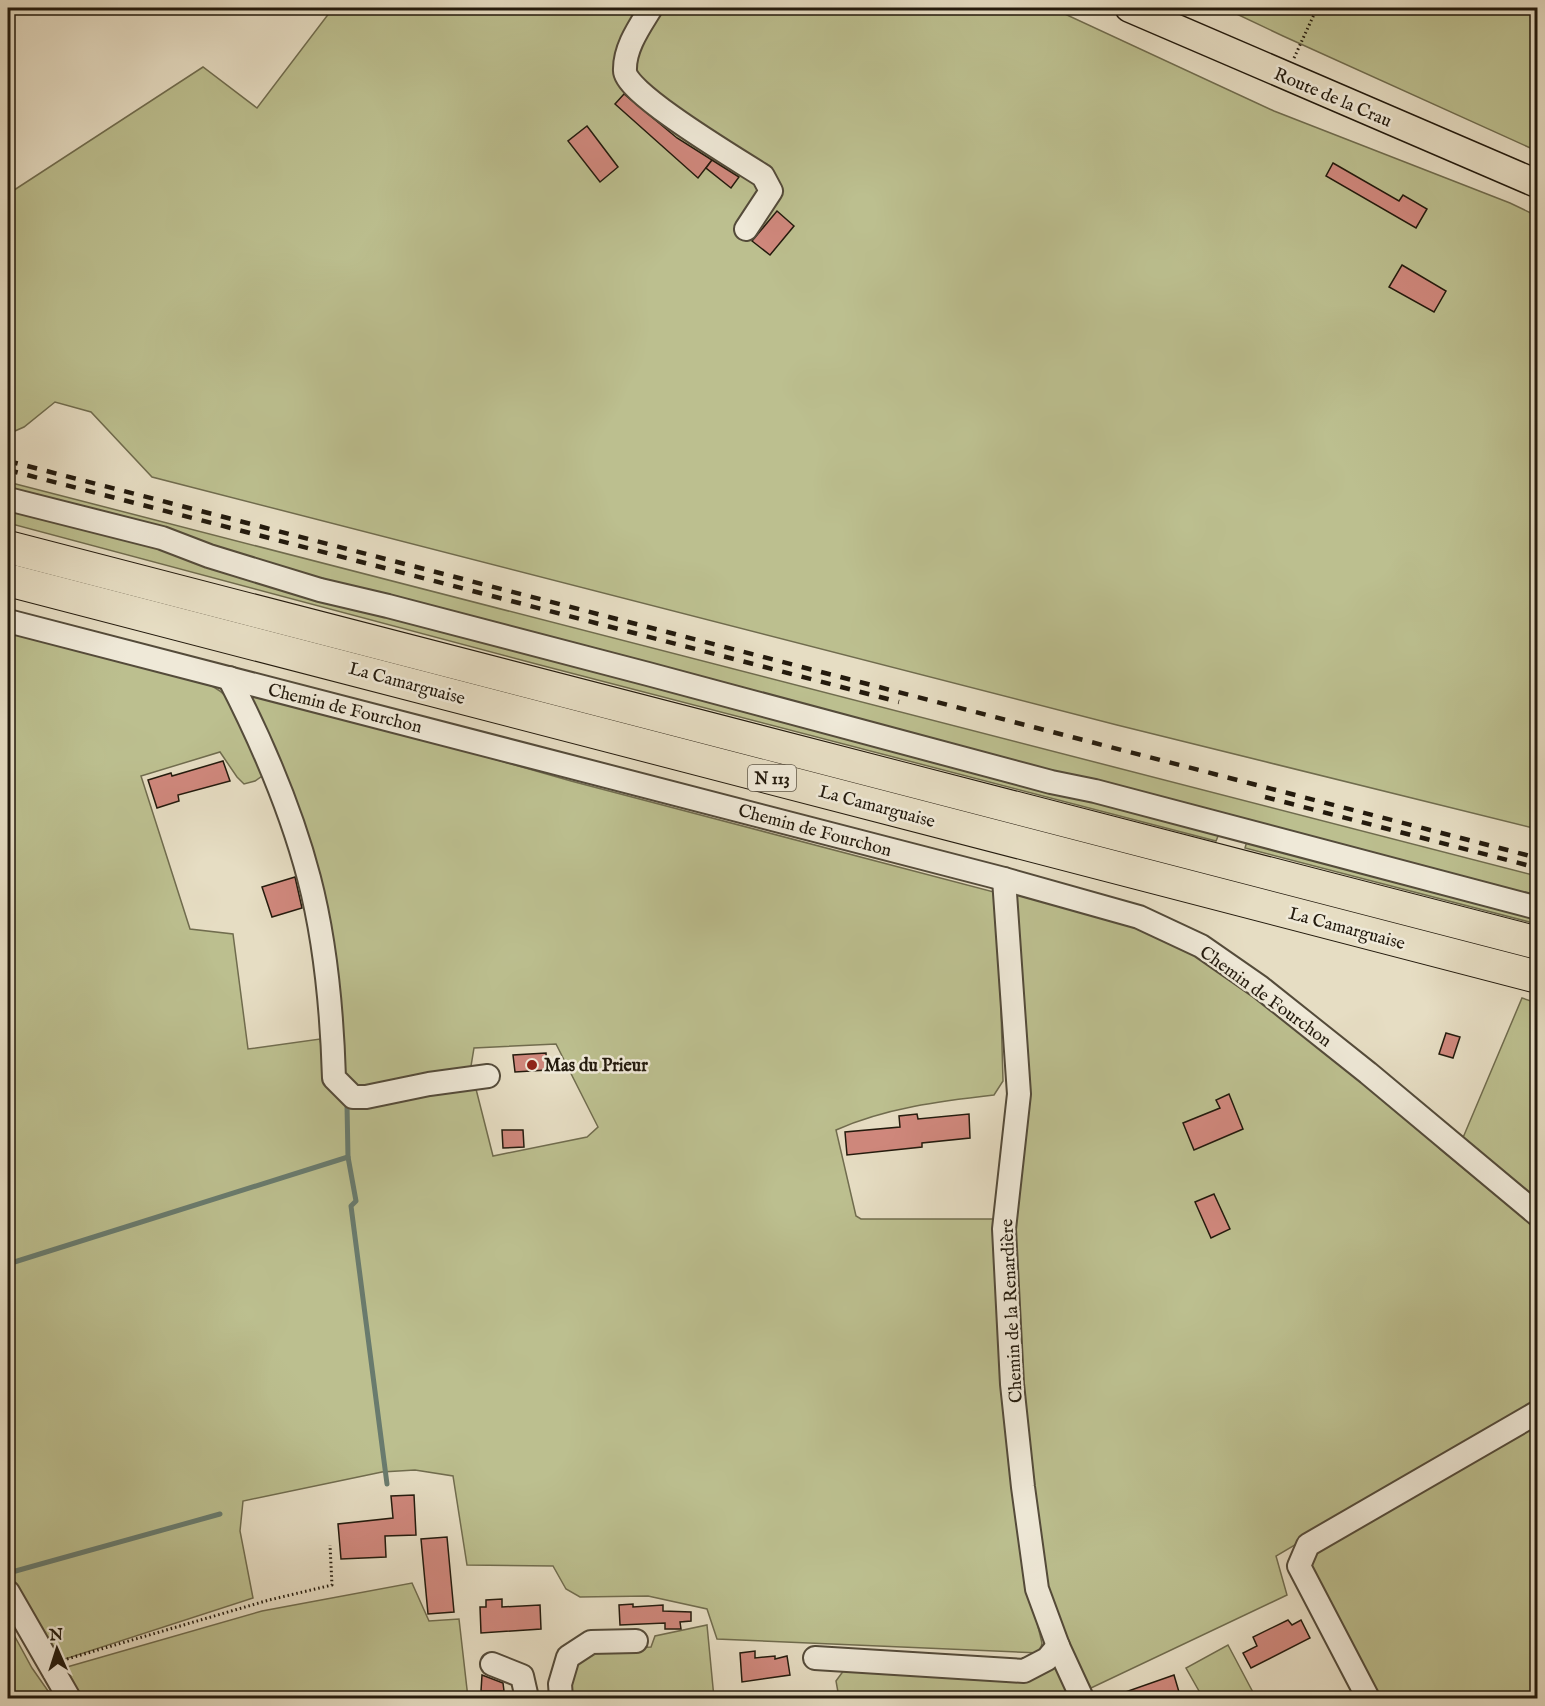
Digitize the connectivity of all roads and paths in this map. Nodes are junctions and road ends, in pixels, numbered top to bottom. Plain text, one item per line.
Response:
1 (651, 8) edge
2 (1129, 8) edge
3 (1317, 8) edge
4 (1286, 76) junction
5 (1538, 184) edge
6 (746, 229) dead end
7 (8, 499) edge
8 (8, 547) edge
9 (8, 580) edge
10 (8, 621) edge
11 (230, 678) junction
12 (1004, 879) junction
13 (1538, 908) edge
14 (1538, 943) edge
15 (1538, 978) edge
16 (488, 1076) dead end
17 (1538, 1215) edge
18 (1538, 1412) edge
19 (330, 1545) dead end
20 (8, 1592) edge
21 (636, 1641) dead end
22 (1058, 1646) junction
23 (815, 1658) dead end
24 (48, 1664) junction
25 (492, 1664) dead end
26 (69, 1698) edge
27 (527, 1698) edge
28 (561, 1698) edge
29 (1082, 1698) edge
30 (1368, 1698) edge

1 - 6 street
2 - 4 main road, Route de la Crau
3 - 4 path
4 - 5 main road, Route de la Crau
7 - 13 street
8 - 14 highway, La Camarguaise / N 113
9 - 15 highway, La Camarguaise / N 113
10 - 11 street, Chemin de Fourchon
11 - 12 street, Chemin de Fourchon
11 - 16 street
12 - 17 street, Chemin de Fourchon
12 - 22 street, Chemin de la Renardière
18 - 30 street
19 - 24 path
20 - 24 street
21 - 28 street
22 - 23 street
22 - 29 street, Chemin de la Renardière
24 - 26 street
25 - 27 street

